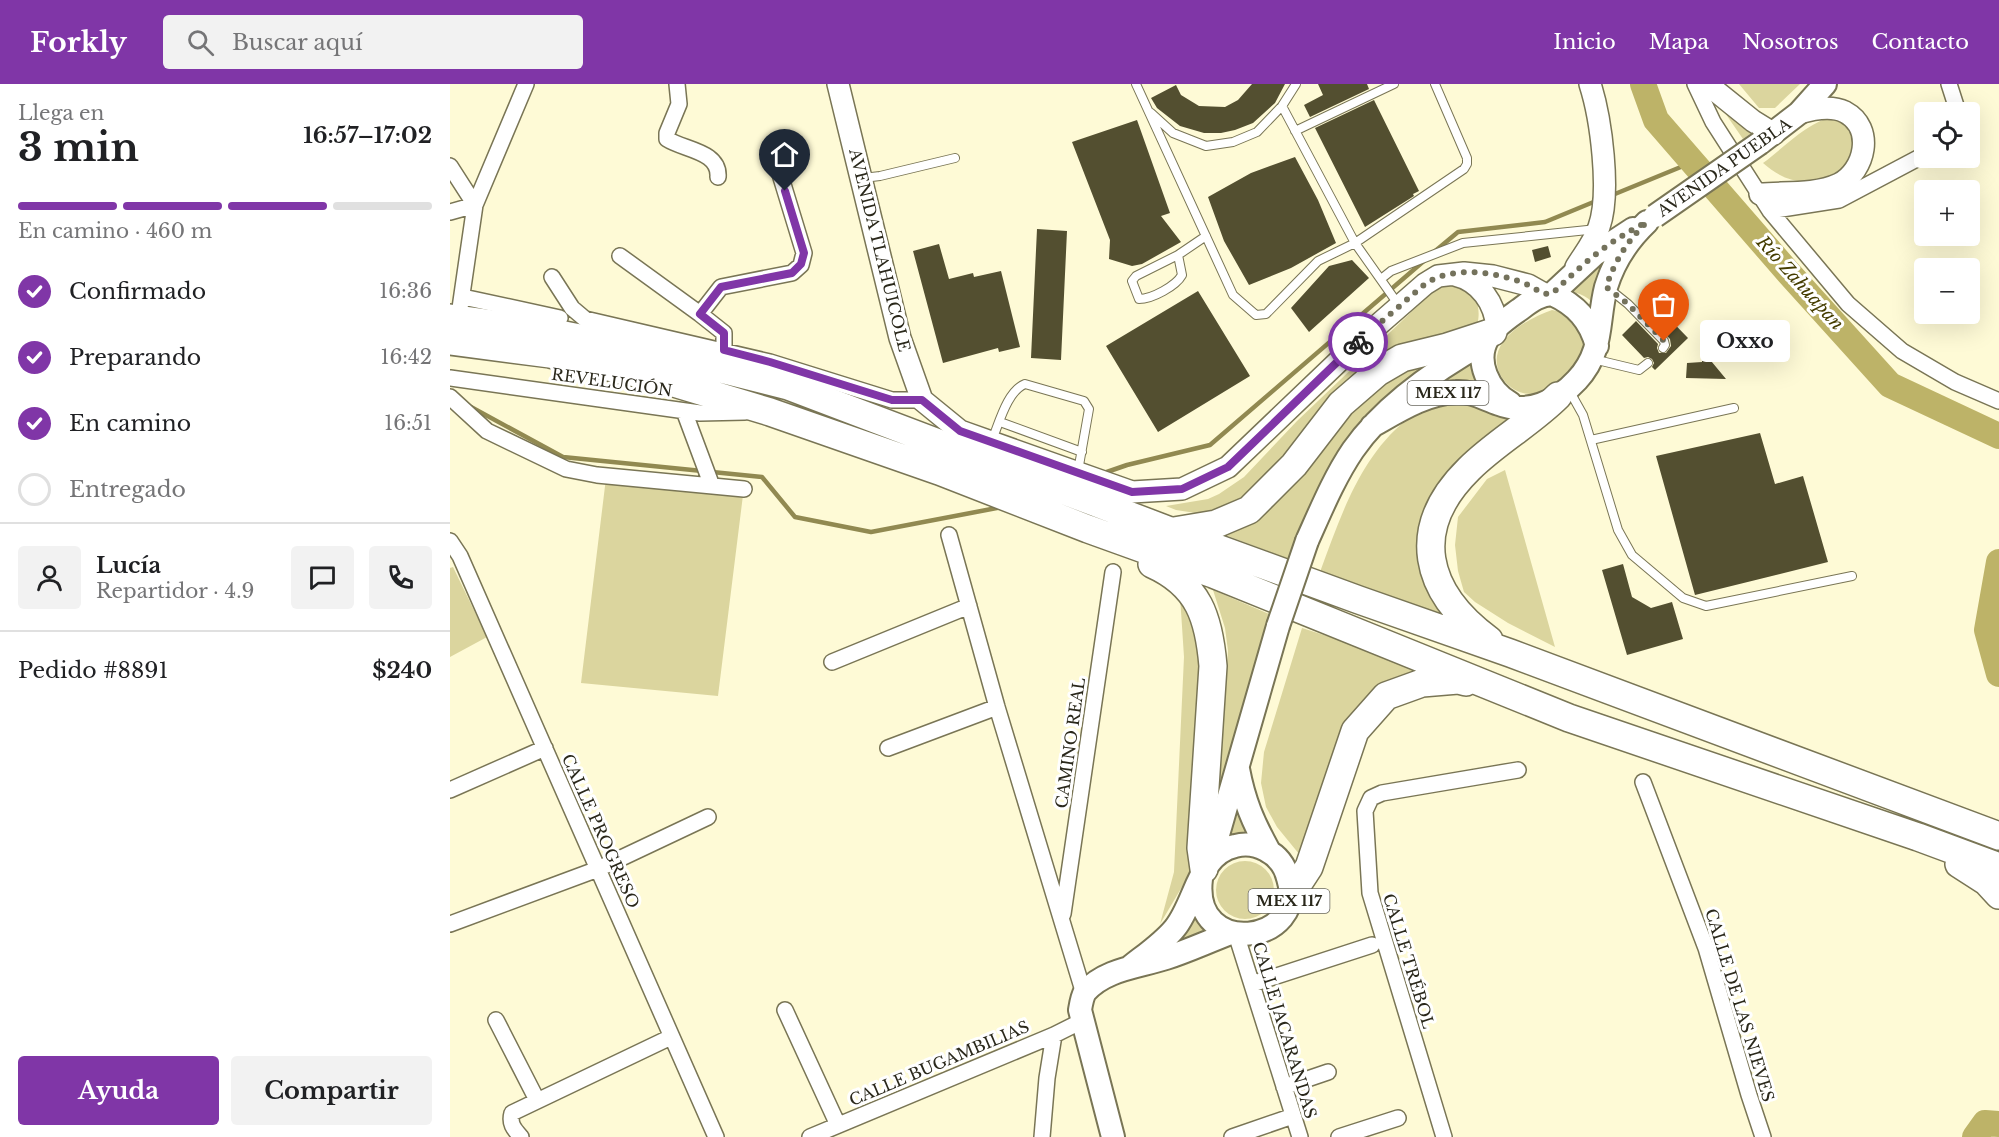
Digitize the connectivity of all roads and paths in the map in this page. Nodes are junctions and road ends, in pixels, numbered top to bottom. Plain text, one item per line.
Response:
1 (526, 84) edge
2 (677, 84) edge
3 (838, 84) edge
4 (1136, 84) edge
5 (1296, 84) edge
6 (1394, 84) edge
7 (1435, 84) edge
8 (1590, 84) edge
9 (1695, 84) edge
10 (1707, 84) edge
11 (1825, 84) edge
12 (1948, 84) edge
13 (1954, 102) edge
14 (1282, 106) junction
15 (1148, 110) junction
16 (1799, 113) junction
17 (1296, 131) junction
18 (1767, 138) junction
19 (955, 158) dead end
20 (1914, 160) edge
21 (450, 166) edge
22 (778, 171) dead end
23 (718, 177) dead end
24 (861, 178) junction
25 (1765, 202) junction
26 (475, 205) junction
27 (450, 212) edge
28 (1651, 219) junction
29 (1598, 229) junction
30 (1206, 236) junction
31 (1355, 243) junction
32 (1178, 255) junction
33 (620, 256) dead end
34 (1449, 273) junction
35 (1573, 273) junction
36 (552, 277) dead end
37 (1381, 279) junction
38 (1606, 287) junction
39 (1548, 294) junction
40 (1400, 306) junction
41 (458, 308) edge
42 (700, 314) junction
43 (560, 318) dead end
44 (1492, 333) junction
45 (450, 341) edge
46 (1663, 348) dead end
47 (724, 350) junction
48 (1594, 353) junction
49 (1648, 363) dead end
50 (450, 378) edge
51 (1563, 392) junction
52 (450, 397) edge
53 (922, 400) junction
54 (1999, 401) edge
55 (1529, 408) junction
56 (1734, 408) dead end
57 (684, 411) junction
58 (770, 412) junction
59 (1000, 422) junction
60 (1372, 426) junction
61 (1591, 440) junction
62 (992, 442) junction
63 (1082, 452) junction
64 (1078, 473) junction
65 (712, 486) junction
66 (744, 489) dead end
67 (1088, 529) junction
68 (1173, 532) junction
69 (949, 535) dead end
70 (450, 541) edge
71 (455, 558) edge
72 (1113, 572) dead end
73 (1852, 576) dead end
74 (969, 606) junction
75 (1510, 653) junction
76 (832, 662) dead end
77 (1491, 688) junction
78 (997, 707) junction
79 (545, 748) junction
80 (888, 748) dead end
81 (1238, 764) junction
82 (1518, 770) dead end
83 (1643, 782) dead end
84 (450, 790) edge
85 (708, 817) dead end
86 (1999, 836) edge
87 (1918, 837) junction
88 (1269, 851) junction
89 (1999, 867) edge
90 (598, 869) junction
91 (1206, 869) junction
92 (1999, 895) edge
93 (1290, 897) junction
94 (1062, 918) junction
95 (450, 924) edge
96 (1234, 934) junction
97 (1372, 945) dead end
98 (1130, 967) junction
99 (1252, 984) junction
100 (1084, 994) junction
101 (785, 1010) dead end
102 (496, 1020) dead end
103 (1082, 1021) junction
104 (1054, 1035) junction
105 (671, 1036) junction
106 (1328, 1072) dead end
107 (1284, 1087) junction
108 (537, 1100) junction
109 (1293, 1116) junction
110 (1398, 1118) dead end
111 (838, 1125) junction
112 (521, 1137) edge
113 (716, 1137) edge
114 (810, 1137) edge
115 (1042, 1137) edge
116 (1113, 1137) edge
117 (1232, 1137) edge
118 (1300, 1137) edge
119 (1339, 1137) edge
120 (1444, 1137) edge
121 (1763, 1137) edge

1 - 26 street
2 - 23 street
3 - 24 main road, AVENIDA TLAHUICOLE
4 - 15 lane
5 - 14 lane
6 - 17 lane
7 - 31 lane
8 - 29 main road
9 - 25 street
10 - 18 main road
11 - 16 main road, AVENIDA PUEBLA / MEX 117
12 - 13 street
14 - 15 lane
14 - 17 lane
15 - 30 lane
16 - 18 main road, AVENIDA PUEBLA / MEX 117
16 - 25 main road
17 - 31 lane
18 - 28 main road, AVENIDA PUEBLA / MEX 117, bridge
19 - 24 lane
20 - 25 street
21 - 26 street
22 - 42 street
24 - 53 main road, AVENIDA TLAHUICOLE
25 - 54 street
26 - 27 street
26 - 41 street
28 - 35 main road, MEX 117
28 - 38 main road, MEX 117
29 - 35 main road
29 - 37 lane
30 - 31 lane
30 - 32 lane
31 - 37 lane
32 - 32 lane
33 - 42 street
34 - 39 main road
34 - 40 main road
34 - 44 main road, MEX 117
35 - 39 main road, MEX 117
36 - 47 street
37 - 40 lane
38 - 46 lane
38 - 48 main road, MEX 117
39 - 44 main road, MEX 117
39 - 48 main road
40 - 64 main road
41 - 43 street
41 - 68 highway
42 - 47 street
44 - 55 main road, MEX 117
44 - 60 main road, MEX 117
44 - 68 highway
45 - 58 highway
47 - 53 street
48 - 49 lane
48 - 51 main road, MEX 117
50 - 57 street, REVELUCIÓN
51 - 55 main road, MEX 117
51 - 61 lane
51 - 75 highway
52 - 65 street
53 - 62 main road
55 - 60 main road, MEX 117
56 - 61 lane
57 - 58 street, REVELUCIÓN
57 - 65 street
58 - 67 highway
59 - 62 lane
59 - 63 lane
59 - 63 lane
60 - 81 main road, MEX 117, bridge
61 - 73 lane
62 - 64 main road
63 - 64 lane
65 - 66 street
67 - 77 highway
67 - 91 highway
68 - 75 highway
69 - 74 street
70 - 71 street, CALLE PROGRESO
71 - 79 street, CALLE PROGRESO
72 - 94 street, CAMINO REAL
74 - 76 street
74 - 78 street
75 - 86 highway
77 - 87 highway
77 - 93 highway
78 - 80 street
78 - 94 street
79 - 84 street
79 - 90 street, CALLE PROGRESO
81 - 88 main road, MEX 117
81 - 91 main road, MEX 117
82 - 120 street, CALLE TRÉBOL
83 - 121 street, CALLE DE LAS NIEVES
85 - 90 street
87 - 89 highway
87 - 92 highway
88 - 91 main road
88 - 93 main road, MEX 117
90 - 95 street
90 - 105 street, CALLE PROGRESO
91 - 96 main road, MEX 117
91 - 98 main road, MEX 117
93 - 96 main road, MEX 117
94 - 100 street
96 - 98 main road, MEX 117
96 - 99 street, CALLE JACARANDAS
97 - 99 street
98 - 100 main road, MEX 117
99 - 107 street, CALLE JACARANDAS
100 - 103 main road
101 - 111 street
102 - 108 street
103 - 104 street, CALLE BUGAMBILIAS
103 - 116 main road
104 - 111 street, CALLE BUGAMBILIAS
104 - 115 street
105 - 108 street
105 - 113 street, CALLE PROGRESO
106 - 107 street
107 - 109 street, CALLE JACARANDAS
108 - 112 street
109 - 117 street
109 - 118 street, CALLE JACARANDAS
110 - 119 street
111 - 114 street, CALLE BUGAMBILIAS

